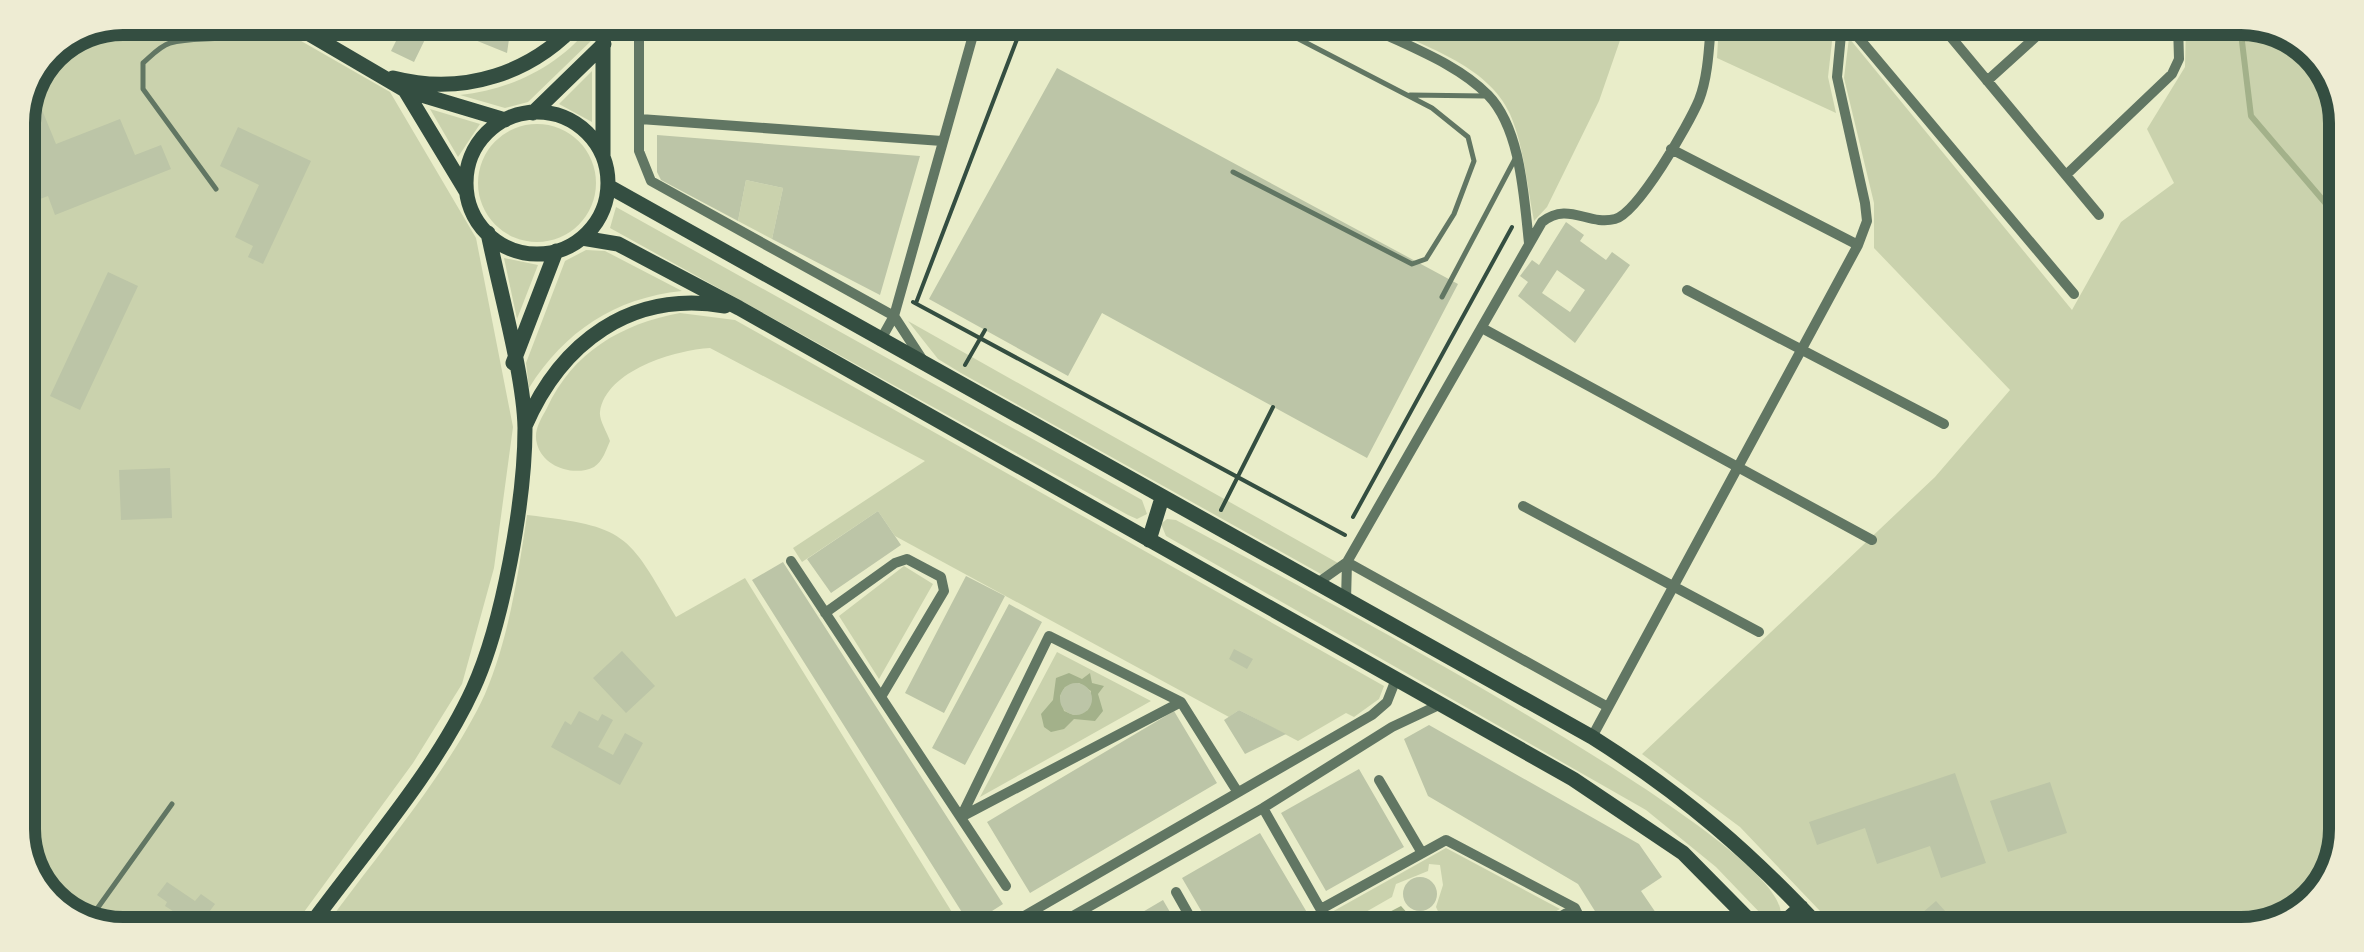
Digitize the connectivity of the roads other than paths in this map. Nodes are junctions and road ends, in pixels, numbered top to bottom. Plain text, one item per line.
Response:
1 (239, 35) edge
2 (313, 35) edge
3 (564, 35) edge
4 (604, 35) edge
5 (639, 35) edge
6 (974, 35) edge
7 (1291, 35) edge
8 (1386, 35) edge
9 (1709, 35) edge
10 (1842, 35) edge
11 (1853, 35) edge
12 (1949, 35) edge
13 (2038, 35) edge
14 (2179, 35) edge
15 (604, 44) junction
16 (389, 77) junction
17 (1988, 81) junction
18 (406, 90) junction
19 (1407, 94) junction
20 (1490, 96) junction
21 (533, 112) junction
22 (640, 119) junction
23 (504, 120) junction
24 (942, 141) junction
25 (1671, 149) junction
26 (603, 158) junction
27 (1515, 159) junction
28 (1233, 172) dead end
29 (2066, 175) junction
30 (608, 186) junction
31 (216, 189) dead end
32 (468, 194) junction
33 (2099, 214) dead end
34 (488, 233) junction
35 (582, 238) junction
36 (1530, 244) junction
37 (1858, 245) junction
38 (556, 251) junction
39 (1686, 290) dead end
40 (2074, 294) dead end
41 (1442, 296) dead end
42 (739, 308) junction
43 (894, 316) junction
44 (1482, 328) junction
45 (880, 342) junction
46 (1801, 350) junction
47 (513, 362) junction
48 (927, 367) junction
49 (1944, 424) dead end
50 (525, 426) junction
51 (1738, 466) junction
52 (1162, 498) junction
53 (1524, 506) dead end
54 (1149, 540) junction
55 (1872, 540) dead end
56 (791, 562) dead end
57 (1347, 562) junction
58 (1316, 584) junction
59 (1672, 586) junction
60 (1346, 600) junction
61 (826, 613) junction
62 (1759, 632) dead end
63 (1396, 679) junction
64 (881, 697) junction
65 (1180, 702) junction
66 (1442, 704) junction
67 (1608, 707) junction
68 (1592, 737) junction
69 (1378, 780) dead end
70 (1237, 791) junction
71 (172, 804) dead end
72 (1263, 808) junction
73 (961, 817) junction
74 (1422, 854) junction
75 (1006, 886) dead end
76 (1176, 892) dead end
77 (1801, 907) junction
78 (1574, 908) junction
79 (1321, 909) junction
80 (95, 912) edge
81 (317, 917) edge
82 (1022, 917) edge
83 (1071, 917) edge
84 (1190, 917) edge
85 (1325, 917) edge
86 (1559, 917) edge
87 (1579, 917) edge
88 (1746, 917) edge
89 (1790, 917) edge
90 (1810, 917) edge

1 - 31 lane
2 - 16 main road
3 - 16 main road
4 - 15 main road
5 - 22 street
6 - 24 street
7 - 19 lane
8 - 20 street
9 - 25 street
10 - 37 street
11 - 40 street
12 - 17 street
13 - 17 street
14 - 29 street
15 - 21 main road
15 - 26 main road
16 - 18 main road
17 - 29 street
18 - 23 main road
18 - 32 main road
19 - 20 lane
19 - 28 lane
20 - 27 street
21 - 23 main road
21 - 26 main road
22 - 24 street
22 - 43 street
23 - 32 main road
24 - 43 street
25 - 36 street
25 - 37 street
26 - 30 main road
27 - 36 street
27 - 41 lane
29 - 33 street
30 - 35 main road
30 - 45 main road
32 - 34 main road
34 - 38 main road
34 - 47 main road
35 - 38 main road
35 - 42 main road
36 - 44 street
37 - 46 street
38 - 47 main road
39 - 46 street
42 - 50 main road
42 - 54 main road
43 - 45 street
43 - 48 street
44 - 51 street
44 - 57 street
45 - 48 main road
46 - 49 street
46 - 51 street
47 - 50 main road
48 - 52 main road
50 - 81 main road
51 - 55 street
51 - 59 street
52 - 54 main road
52 - 58 main road
53 - 59 street
54 - 63 main road
56 - 61 street
57 - 58 street
57 - 60 street
57 - 67 street
58 - 60 main road
59 - 62 street
59 - 67 street
60 - 68 main road
61 - 64 street
61 - 64 street
63 - 66 main road
63 - 70 street
64 - 73 street
65 - 70 street
65 - 73 street
65 - 73 street
66 - 72 street
66 - 88 main road
67 - 68 street
68 - 77 main road
69 - 74 street
70 - 82 street
71 - 80 lane
72 - 79 street
72 - 83 street
73 - 75 street
74 - 78 street
74 - 79 street
76 - 84 street
77 - 89 main road
77 - 90 main road
78 - 86 street
78 - 87 street
79 - 85 street

